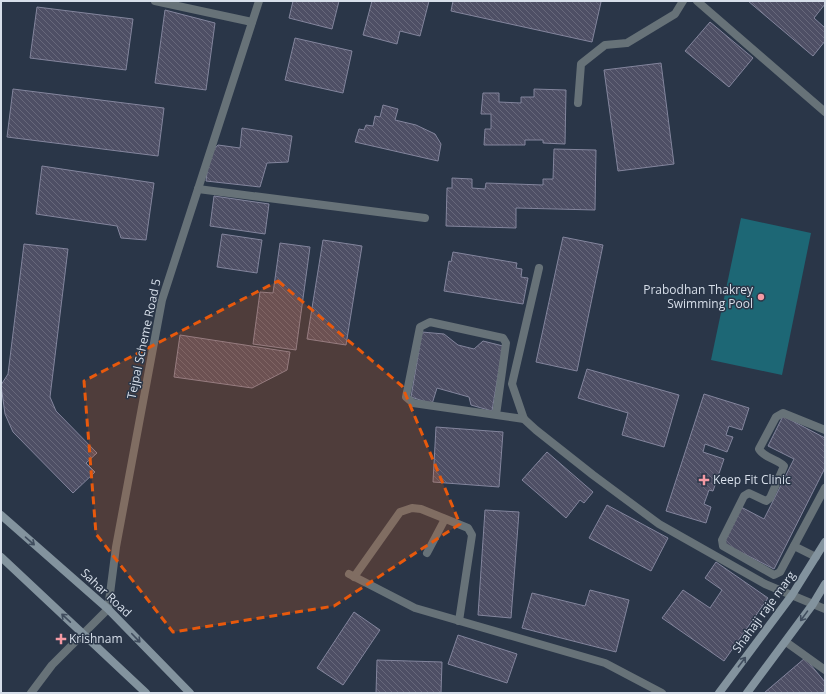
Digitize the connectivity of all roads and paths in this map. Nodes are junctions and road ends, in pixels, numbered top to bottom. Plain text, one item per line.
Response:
1 (156, 1) edge
2 (259, 1) edge
3 (683, 1) edge
4 (697, 1) edge
5 (252, 22) junction
6 (578, 102) dead end
7 (825, 112) edge
8 (198, 189) junction
9 (425, 218) dead end
10 (540, 268) dead end
11 (503, 366) junction
12 (516, 368) junction
13 (496, 415) junction
14 (524, 418) junction
15 (825, 430) edge
16 (825, 488) edge
17 (1, 515) edge
18 (445, 519) junction
19 (825, 542) edge
20 (794, 546) junction
21 (427, 552) dead end
22 (1, 557) edge
23 (816, 557) junction
24 (825, 584) edge
25 (792, 596) junction
26 (813, 604) junction
27 (108, 609) junction
28 (825, 610) edge
29 (459, 621) junction
30 (83, 633) junction
31 (786, 642) junction
32 (825, 670) edge
33 (31, 693) edge
34 (146, 693) edge
35 (190, 693) edge
36 (662, 693) edge
37 (719, 693) edge
38 (747, 693) edge

1 - 5 street
2 - 5 street, Tejpal Scheme Road 5
3 - 6 street
4 - 7 street
5 - 8 street, Tejpal Scheme Road 5
8 - 9 street
8 - 27 street, Tejpal Scheme Road 5
10 - 12 street
11 - 12 street
11 - 13 street
11 - 13 street
12 - 14 street
13 - 14 street
14 - 25 street
15 - 20 street
16 - 20 street
17 -> 27 main road, Sahar Road
18 - 21 street
18 - 29 street
18 - 29 street
19 - 23 main road, Shahaji raje marg
20 - 23 street
30 -> 22 main road
23 - 25 main road, Shahaji raje marg
24 - 26 main road
25 - 26 street
37 -> 25 main road, Shahaji raje marg
26 - 28 street
26 -> 31 main road
27 - 30 street
27 -> 35 main road, Sahar Road
29 - 36 street
30 - 33 street
30 - 34 main road
31 - 32 street
31 - 38 main road

